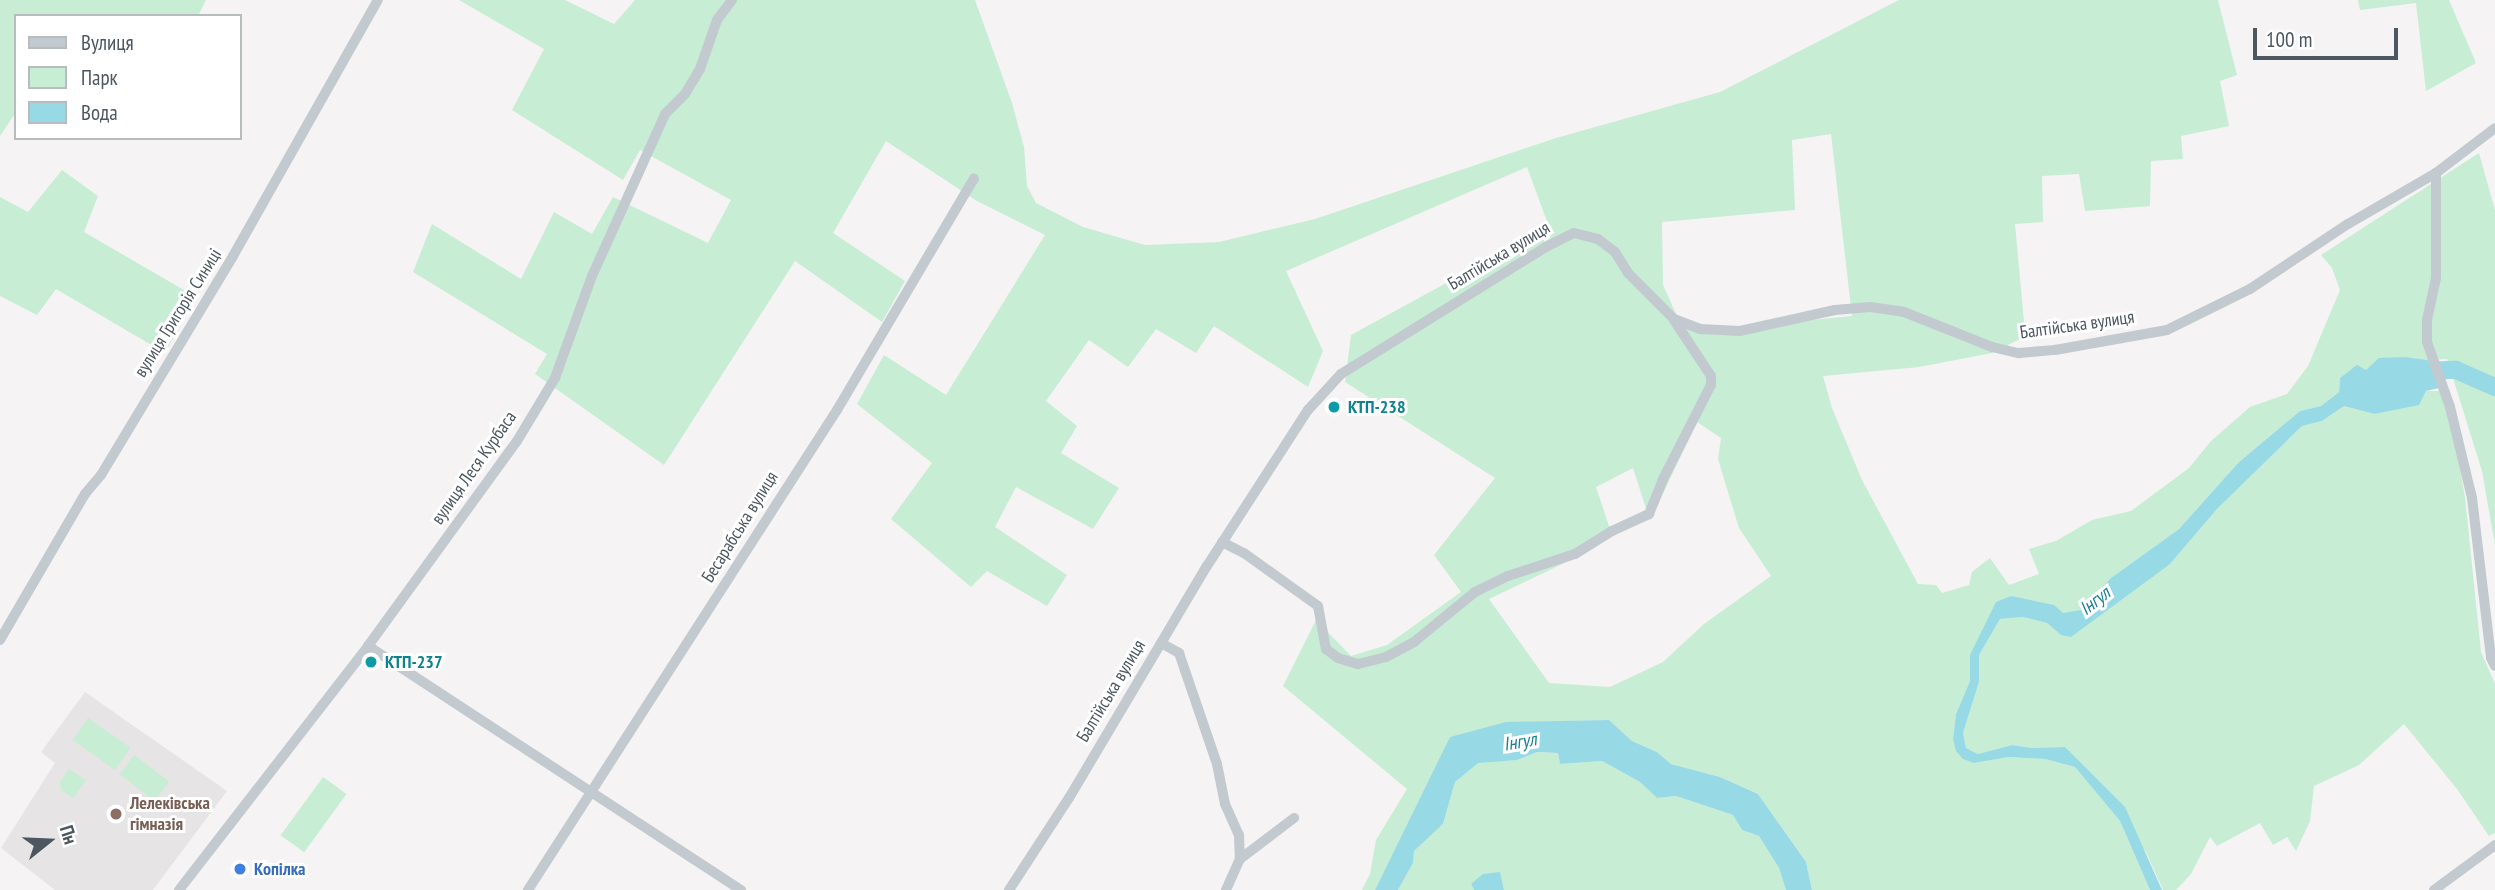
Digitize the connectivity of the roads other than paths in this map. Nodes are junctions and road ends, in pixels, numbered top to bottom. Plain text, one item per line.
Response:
1 (378, 0) edge
2 (732, 0) edge
3 (2495, 128) edge
4 (2436, 173) junction
5 (974, 178) dead end
6 (1674, 319) junction
7 (1222, 542) junction
8 (0, 640) edge
9 (1161, 643) junction
10 (368, 646) junction
11 (2495, 666) edge
12 (591, 793) junction
13 (1294, 818) dead end
14 (2490, 847) edge
15 (2495, 858) edge
16 (1240, 859) junction
17 (179, 890) edge
18 (528, 890) edge
19 (741, 890) edge
20 (1009, 890) edge
21 (1226, 890) edge
22 (2434, 890) edge

1 - 8 street, вулиця Григорія Синиці
2 - 10 street, вулиця Леся Курбаса
3 - 4 street, Балтійська вулиця
4 - 6 street, Балтійська вулиця
4 - 11 street
5 - 12 street, Бесарабська вулиця
6 - 7 street, Балтійська вулиця
6 - 7 street
7 - 9 street, Балтійська вулиця
9 - 16 street
9 - 20 street, Балтійська вулиця
10 - 12 street
10 - 17 street, вулиця Леся Курбаса
12 - 18 street, Бесарабська вулиця
12 - 19 street
13 - 16 street
14 - 15 street
14 - 22 street
16 - 21 street

